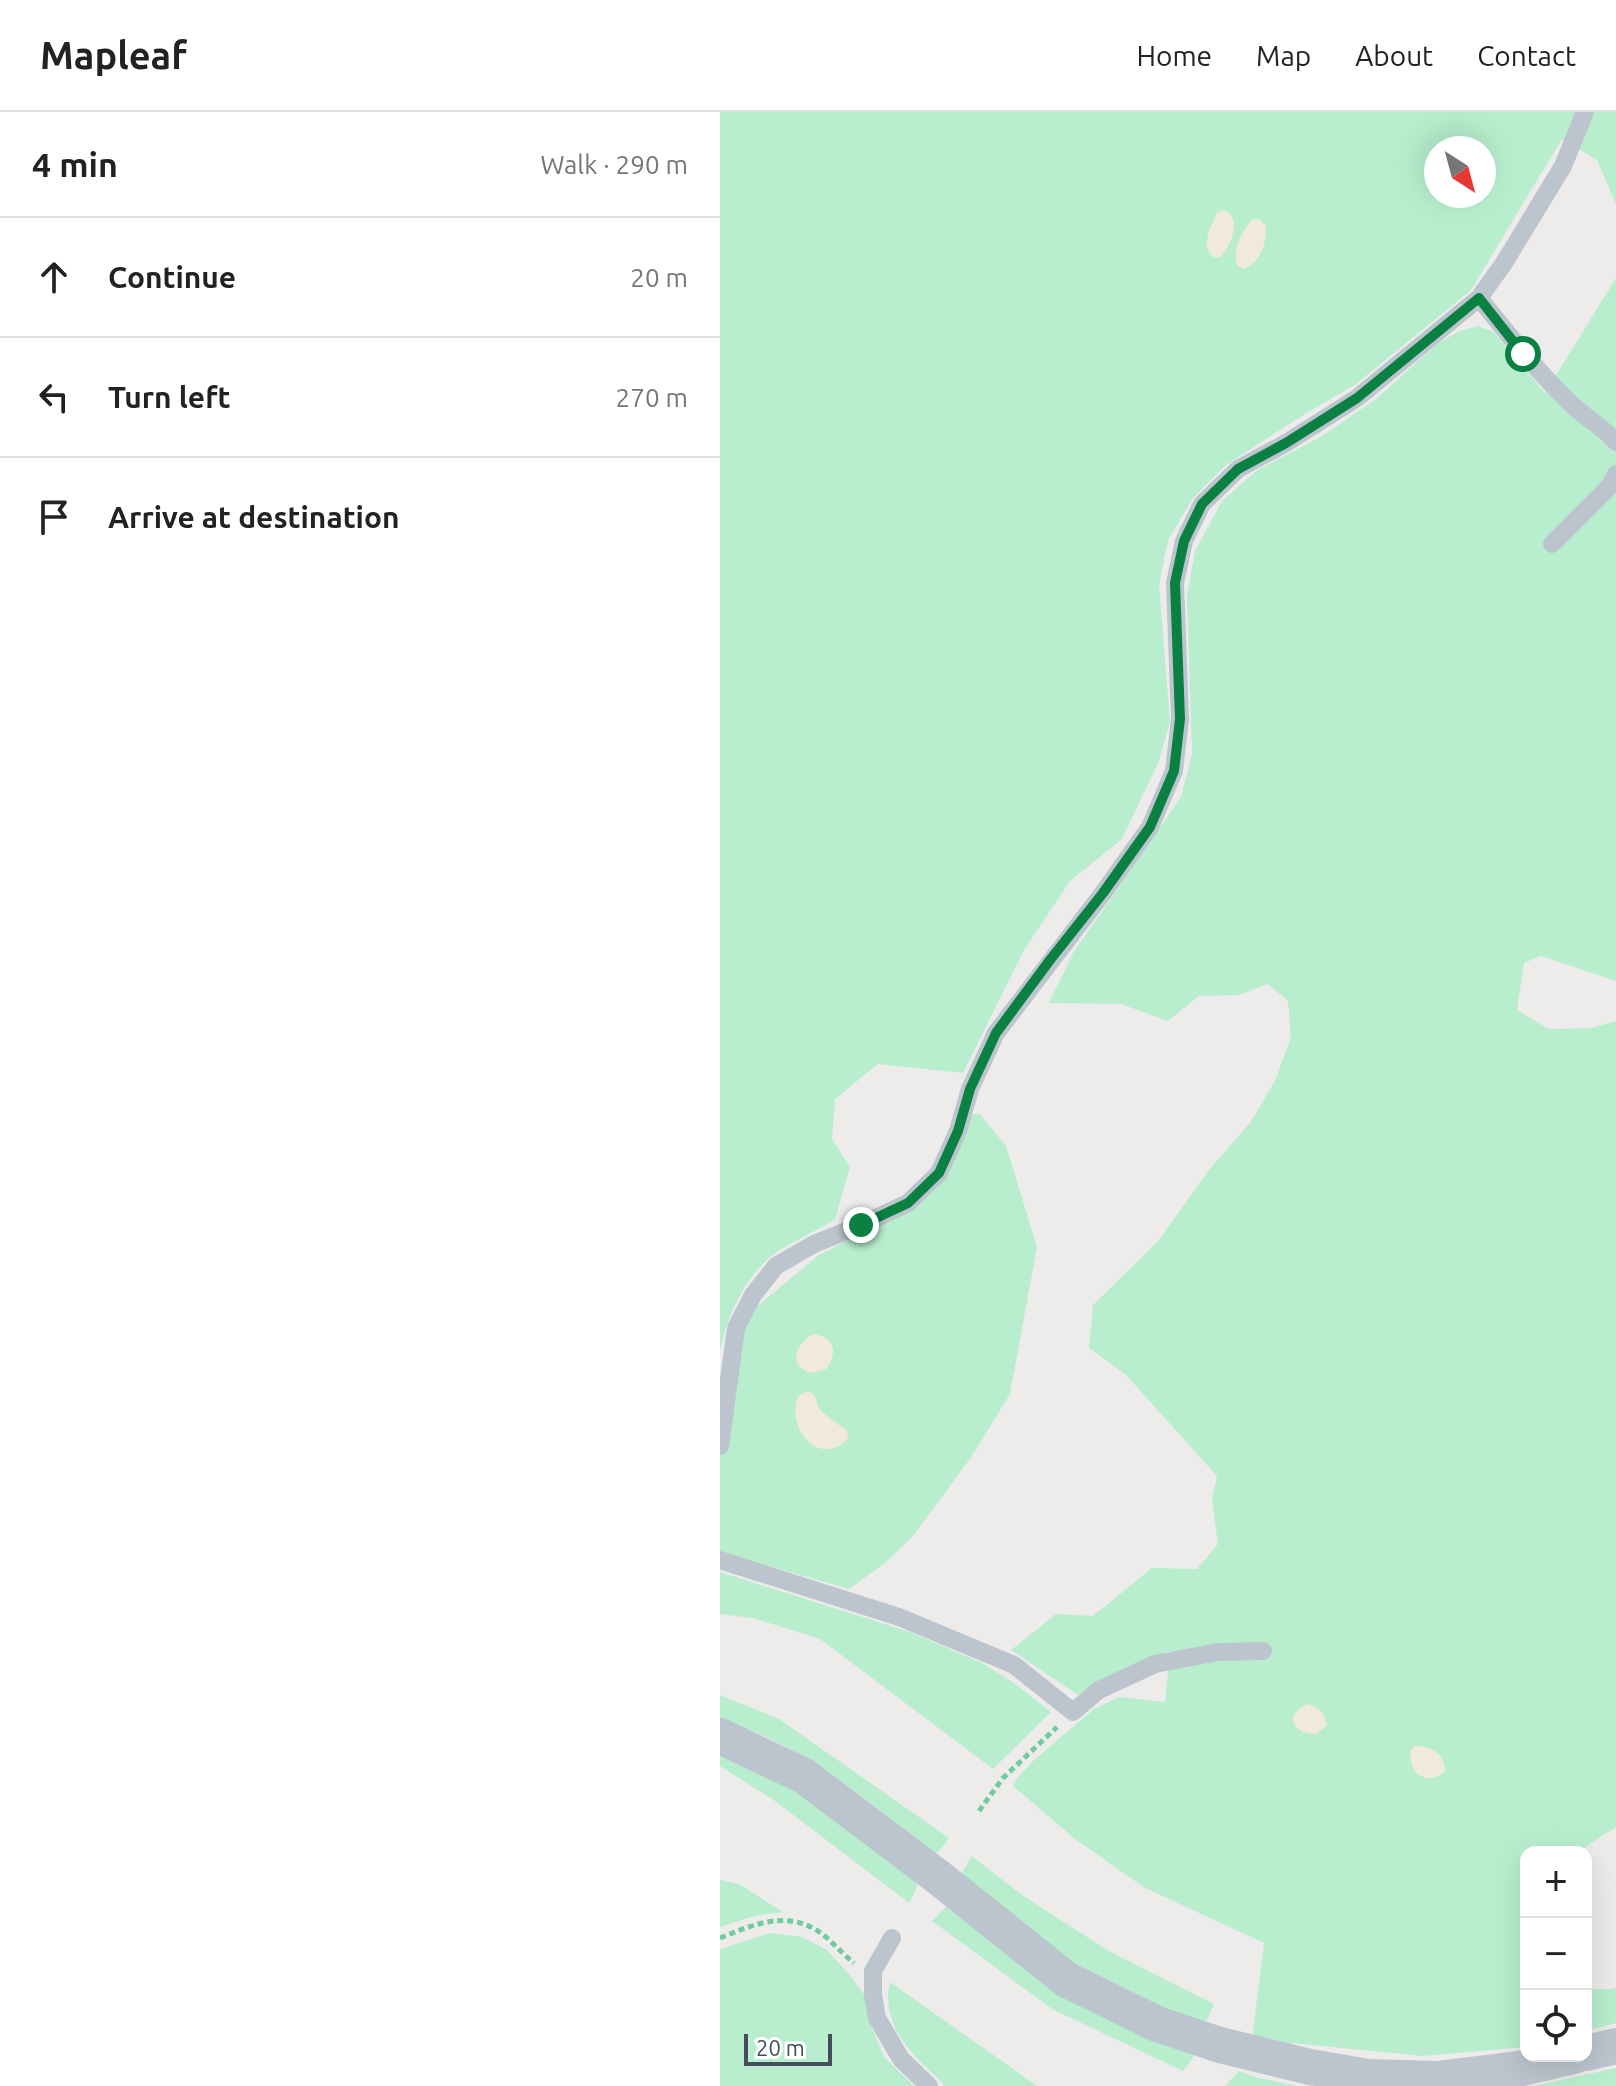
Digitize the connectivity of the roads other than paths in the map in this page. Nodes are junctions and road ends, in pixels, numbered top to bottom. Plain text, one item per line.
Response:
1 (1585, 112) edge
2 (1479, 298) junction
3 (1616, 442) edge
4 (1616, 474) edge
5 (1552, 544) dead end
6 (720, 1446) edge
7 (720, 1560) edge
8 (1263, 1651) dead end
9 (720, 1736) edge
10 (892, 1938) dead end
11 (1616, 2046) edge
12 (1592, 2052) edge
13 (1548, 2062) edge
14 (929, 2086) edge

1 - 2 lane
2 - 3 lane
2 - 6 lane
4 - 5 lane
7 - 8 lane
9 - 13 street
10 - 14 lane
11 - 12 street

